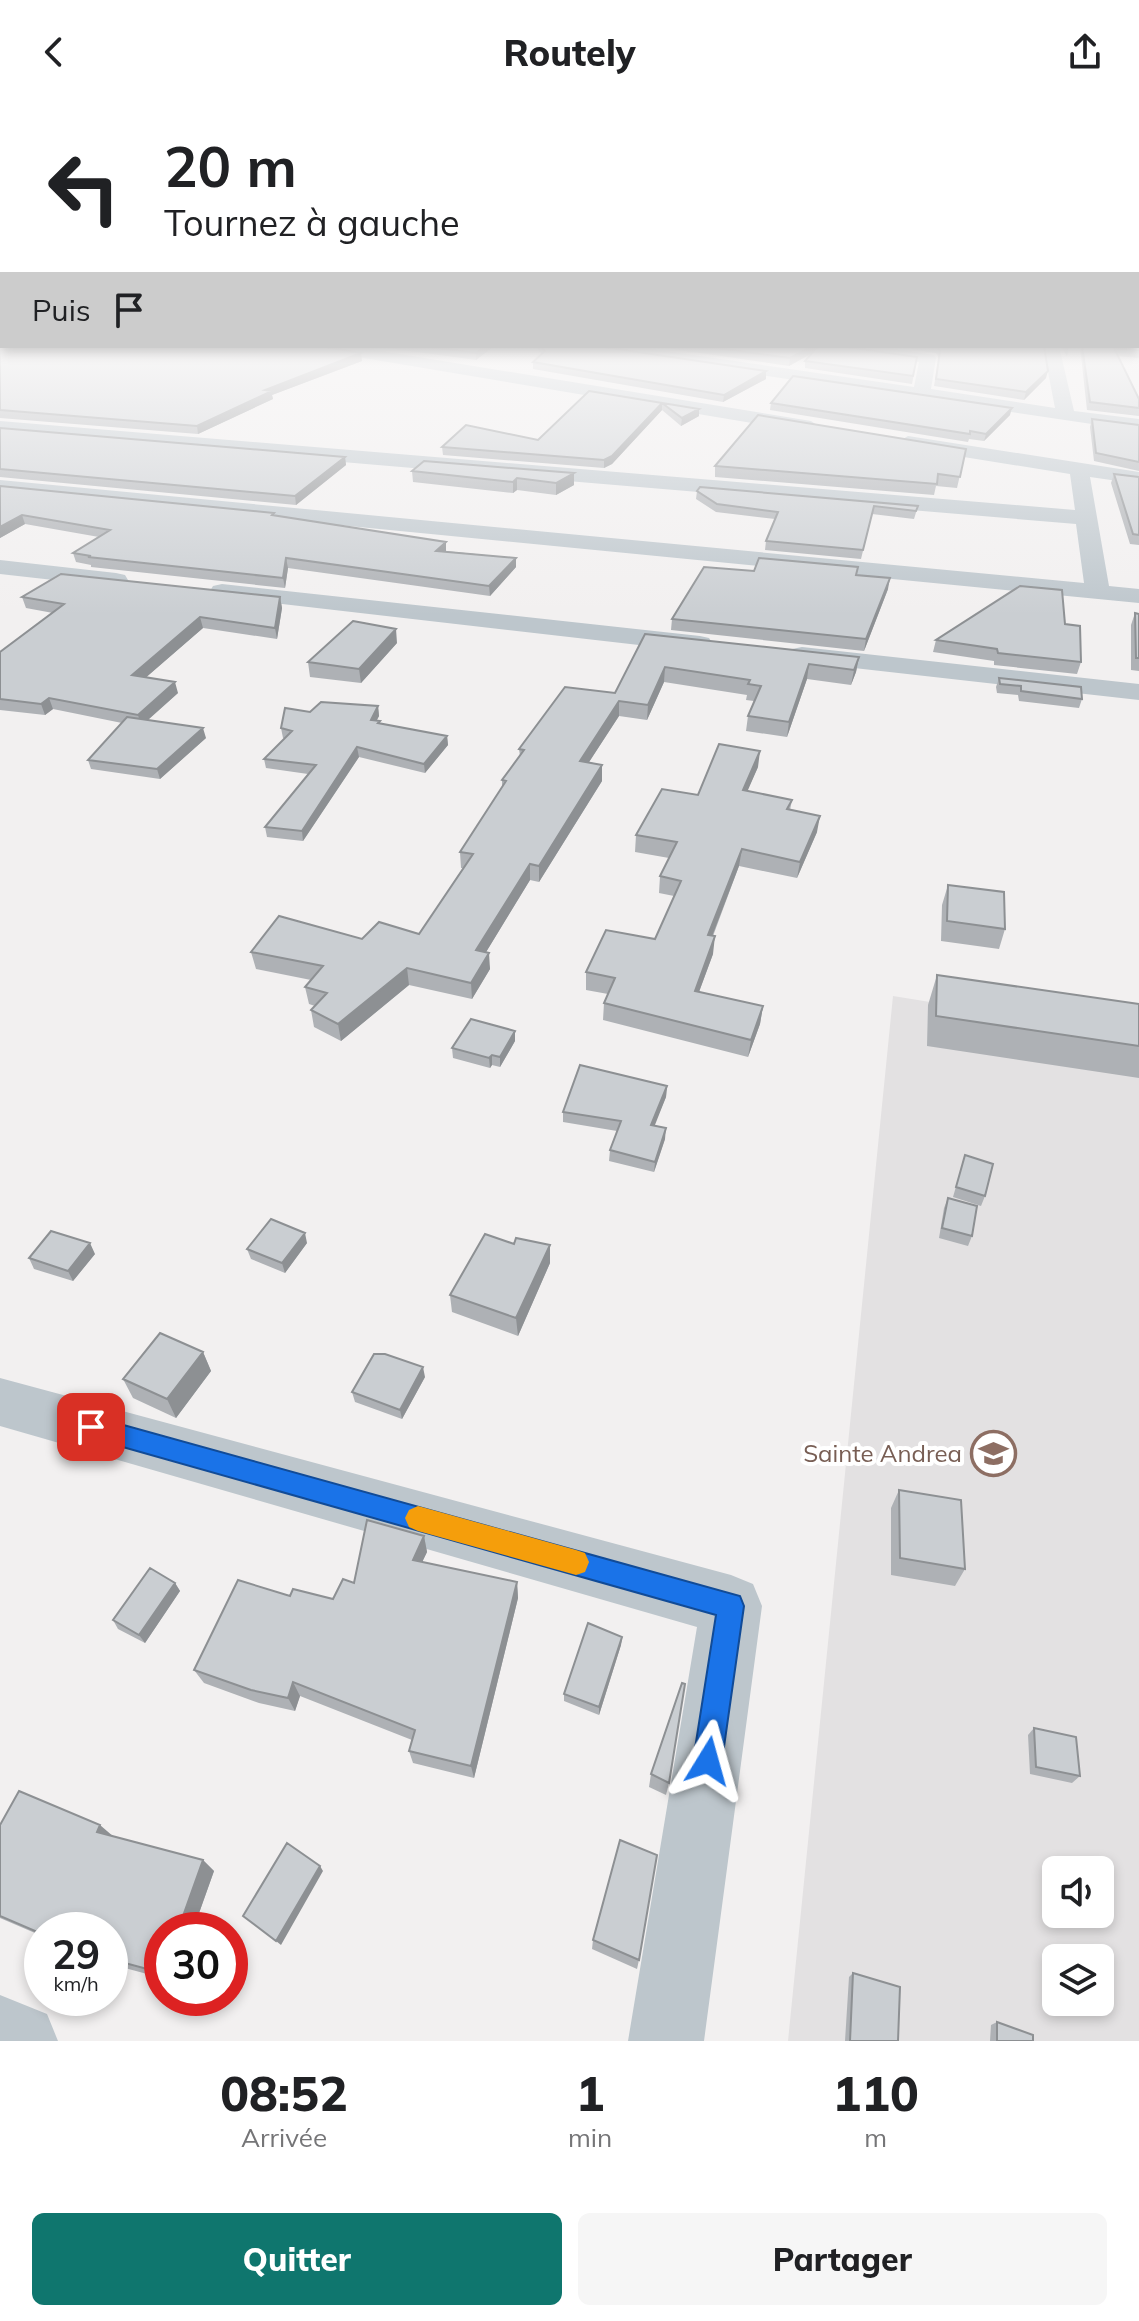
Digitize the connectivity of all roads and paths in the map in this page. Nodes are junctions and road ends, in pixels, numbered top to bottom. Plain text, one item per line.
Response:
1 (88, 434) edge
2 (896, 441) edge
3 (1079, 469) junction
4 (1139, 478) edge
5 (0, 486) edge
6 (1088, 518) junction
7 (0, 567) edge
8 (147, 583) edge
9 (195, 588) edge
10 (1098, 592) junction
11 (1139, 596) edge
12 (730, 647) edge
13 (777, 652) edge
14 (1139, 692) edge
15 (0, 1402) edge
16 (0, 2033) edge
17 (20, 2041) edge
18 (666, 2041) edge

1 - 6 street
2 - 3 street
3 - 4 street
3 - 6 street
5 - 10 street
6 - 10 street
7 - 8 street
9 - 12 street
10 - 11 street
13 - 14 street
15 - 18 street
16 - 17 street

